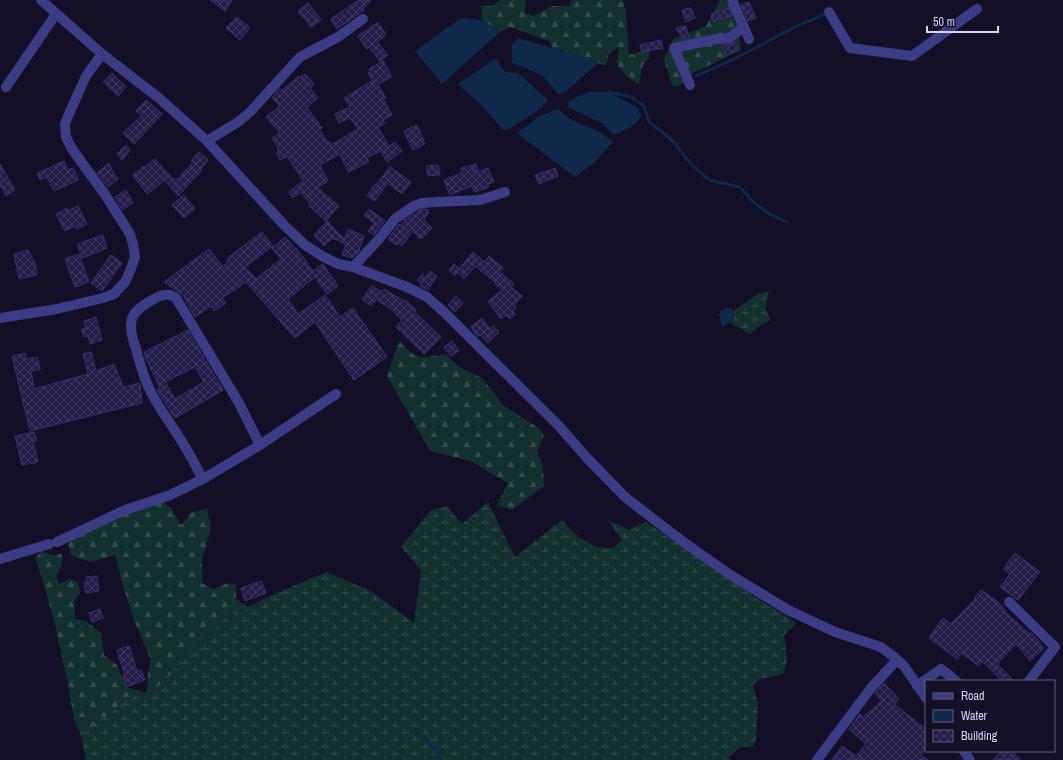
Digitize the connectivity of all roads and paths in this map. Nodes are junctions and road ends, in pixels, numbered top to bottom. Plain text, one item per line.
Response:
1 (41, 0) edge
2 (732, 0) edge
3 (977, 8) dead end
4 (829, 12) dead end
5 (56, 14) junction
6 (363, 19) dead end
7 (744, 27) junction
8 (749, 39) dead end
9 (102, 54) junction
10 (690, 86) dead end
11 (6, 87) dead end
12 (207, 141) junction
13 (505, 192) dead end
14 (353, 267) junction
15 (0, 318) edge
16 (336, 394) dead end
17 (260, 445) junction
18 (203, 479) junction
19 (0, 559) edge
20 (1008, 602) dead end
21 (897, 660) junction
22 (925, 680) edge
23 (925, 680) edge
24 (955, 680) edge
25 (1030, 680) edge
26 (917, 686) junction
27 (925, 697) edge
28 (817, 760) edge

1 - 5 street
2 - 7 street
3 - 4 street
5 - 9 street
5 - 11 street
6 - 12 street
7 - 8 street
7 - 10 street
9 - 12 street
9 - 15 street
12 - 14 street
13 - 14 street
14 - 21 street
16 - 17 street
17 - 18 street
17 - 18 street
18 - 19 street
20 - 25 street
21 - 26 street
21 - 28 street
22 - 26 street
23 - 24 street
26 - 27 street

